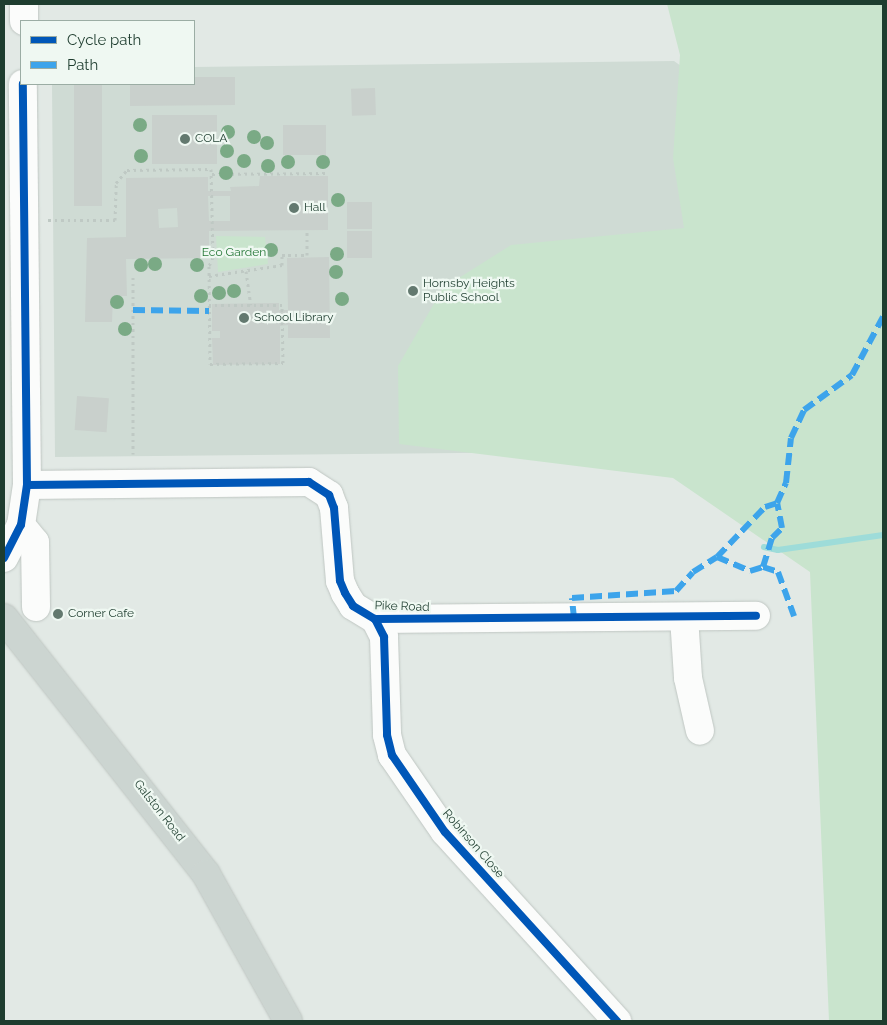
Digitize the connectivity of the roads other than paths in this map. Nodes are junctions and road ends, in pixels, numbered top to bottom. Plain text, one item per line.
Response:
1 (24, 4) edge
2 (24, 20) edge
3 (23, 85) edge
4 (27, 485) junction
5 (21, 525) junction
6 (4, 558) edge
7 (36, 607) dead end
8 (756, 616) dead end
9 (656, 617) junction
10 (684, 617) junction
11 (4, 618) edge
12 (375, 619) junction
13 (688, 678) junction
14 (700, 731) dead end
15 (288, 1021) edge
16 (617, 1021) edge

1 - 2 street
3 - 4 street
4 - 5 street
4 - 12 street, Pike Road
5 - 6 street
5 - 7 street
8 - 10 street, Pike Road
9 - 10 street, Pike Road
9 - 12 street, Pike Road
9 - 13 street
10 - 13 street
11 - 15 main road, Galston Road
12 - 16 street, Robinson Close
13 - 14 street

